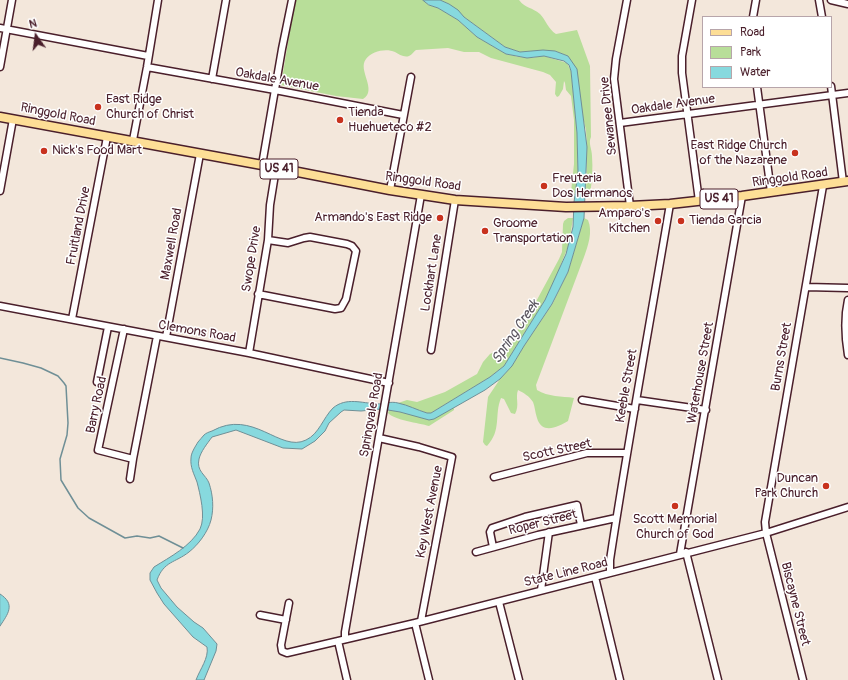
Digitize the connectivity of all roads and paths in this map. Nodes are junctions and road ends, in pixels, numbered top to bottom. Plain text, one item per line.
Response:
1 (12, 0) edge
2 (158, 0) edge
3 (226, 0) edge
4 (292, 0) edge
5 (627, 0) edge
6 (692, 0) edge
7 (756, 0) edge
8 (819, 0) edge
9 (831, 0) edge
10 (848, 4) edge
11 (754, 16) edge
12 (822, 16) edge
13 (0, 28) edge
14 (7, 29) junction
15 (148, 56) junction
16 (147, 67) junction
17 (0, 68) edge
18 (411, 77) dead end
19 (212, 79) junction
20 (757, 88) edge
21 (831, 88) edge
22 (275, 90) junction
23 (848, 93) edge
24 (832, 96) junction
25 (760, 105) junction
26 (687, 114) junction
27 (404, 115) junction
28 (0, 117) edge
29 (13, 119) junction
30 (620, 123) junction
31 (107, 137) junction
32 (133, 140) junction
33 (200, 154) junction
34 (262, 165) junction
35 (276, 168) junction
36 (846, 182) edge
37 (823, 186) junction
38 (390, 190) junction
39 (0, 191) edge
40 (771, 192) junction
41 (421, 195) junction
42 (742, 196) junction
43 (455, 200) junction
44 (699, 201) junction
45 (670, 204) junction
46 (630, 206) junction
47 (268, 240) junction
48 (806, 287) junction
49 (848, 288) edge
50 (258, 294) junction
51 (848, 300) edge
52 (0, 306) edge
53 (72, 319) junction
54 (108, 327) junction
55 (124, 329) junction
56 (157, 336) junction
57 (166, 337) junction
58 (431, 350) dead end
59 (249, 353) junction
60 (848, 355) edge
61 (97, 382) dead end
62 (389, 383) junction
63 (582, 400) dead end
64 (637, 400) junction
65 (635, 409) junction
66 (706, 410) junction
67 (379, 438) junction
68 (626, 453) junction
69 (133, 459) junction
70 (494, 477) dead end
71 (130, 479) dead end
72 (848, 507) edge
73 (616, 518) junction
74 (581, 525) junction
75 (549, 532) junction
76 (766, 533) junction
77 (538, 535) junction
78 (548, 544) junction
79 (492, 547) junction
80 (476, 552) dead end
81 (683, 553) junction
82 (610, 573) junction
83 (595, 577) junction
84 (541, 590) junction
85 (499, 602) junction
86 (289, 603) dead end
87 (260, 615) dead end
88 (286, 620) junction
89 (418, 622) junction
90 (346, 639) junction
91 (338, 641) junction
92 (347, 680) edge
93 (429, 680) edge
94 (519, 680) edge
95 (620, 680) edge
96 (718, 680) edge
97 (803, 680) edge

1 - 14 street
2 - 15 street
3 - 19 street
4 - 22 street
5 - 30 street, Sewanee Drive
6 - 26 street
7 - 11 street
8 - 12 street
9 - 10 street
13 - 14 street
14 - 15 street
14 - 17 street
15 - 16 street
16 - 19 street, Oakdale Avenue
16 - 32 street
18 - 27 street
19 - 22 street, Oakdale Avenue
20 - 25 street
21 - 24 street
22 - 27 street, Oakdale Avenue
22 - 34 street
23 - 24 street, Oakdale Avenue
24 - 25 street, Oakdale Avenue
24 - 36 street
25 - 26 street, Oakdale Avenue
25 - 40 street
26 - 30 street, Oakdale Avenue
26 - 44 street
27 - 38 street
28 - 29 main road, Ringgold Road / US 41
29 - 31 main road, Ringgold Road / US 41
29 - 39 street
30 - 46 street, Sewanee Drive
31 - 32 main road, Ringgold Road / US 41
31 - 53 street, Fruitland Drive
32 - 33 main road, Ringgold Road / US 41
33 - 34 main road, Ringgold Road / US 41
33 - 57 street, Maxwell Road
34 - 35 main road, Ringgold Road / US 41
35 - 38 main road, Ringgold Road / US 41
35 - 47 street, Swope Drive
36 - 37 main road, Ringgold Road / US 41
37 - 40 main road, Ringgold Road / US 41
37 - 48 street, Burns Street
38 - 41 main road, Ringgold Road / US 41
40 - 42 main road, Ringgold Road / US 41
41 - 43 main road, Ringgold Road / US 41
41 - 62 street, Springvale Road
42 - 44 main road, Ringgold Road / US 41
42 - 66 street, Waterhouse Street
43 - 46 main road, Ringgold Road / US 41
43 - 58 street, Lockhart Lane
44 - 45 main road, Ringgold Road / US 41
45 - 46 main road, Ringgold Road / US 41
45 - 64 street, Keeble Street
47 - 50 street, Swope Drive
47 - 50 street
48 - 49 street
48 - 76 street, Burns Street
50 - 59 street, Swope Drive
51 - 60 street
52 - 53 street, Clemons Road
53 - 54 street, Clemons Road
54 - 55 street, Clemons Road
54 - 61 street
55 - 56 street, Clemons Road
55 - 69 street, Barry Road
56 - 57 street, Clemons Road
56 - 69 street
57 - 59 street, Clemons Road
59 - 62 street, Clemons Road
62 - 67 street, Springvale Road
63 - 65 street
64 - 65 street, Keeble Street
64 - 66 street
65 - 68 street, Keeble Street
66 - 81 street, Waterhouse Street
67 - 89 street, Key West Avenue
67 - 90 street, Springvale Road
68 - 70 street, Scott Street
68 - 73 street, Keeble Street
69 - 71 street
72 - 76 street, State Line Road
73 - 74 street, Roper Street
73 - 82 street, Keeble Street
74 - 75 street, Roper Street
74 - 79 street
75 - 77 street, Roper Street
75 - 78 street
76 - 81 street, State Line Road
76 - 97 street, Biscayne Street
77 - 78 street
77 - 79 street, Roper Street
78 - 84 street
79 - 80 street, Roper Street
81 - 82 street, State Line Road
81 - 96 street
82 - 83 street, State Line Road
83 - 84 street, State Line Road
83 - 95 street
84 - 85 street, State Line Road
85 - 89 street, State Line Road
85 - 94 street
86 - 88 street
87 - 88 street
88 - 91 street, State Line Road
89 - 90 street, State Line Road
89 - 93 street, Key West Avenue
90 - 91 street, State Line Road
91 - 92 street

